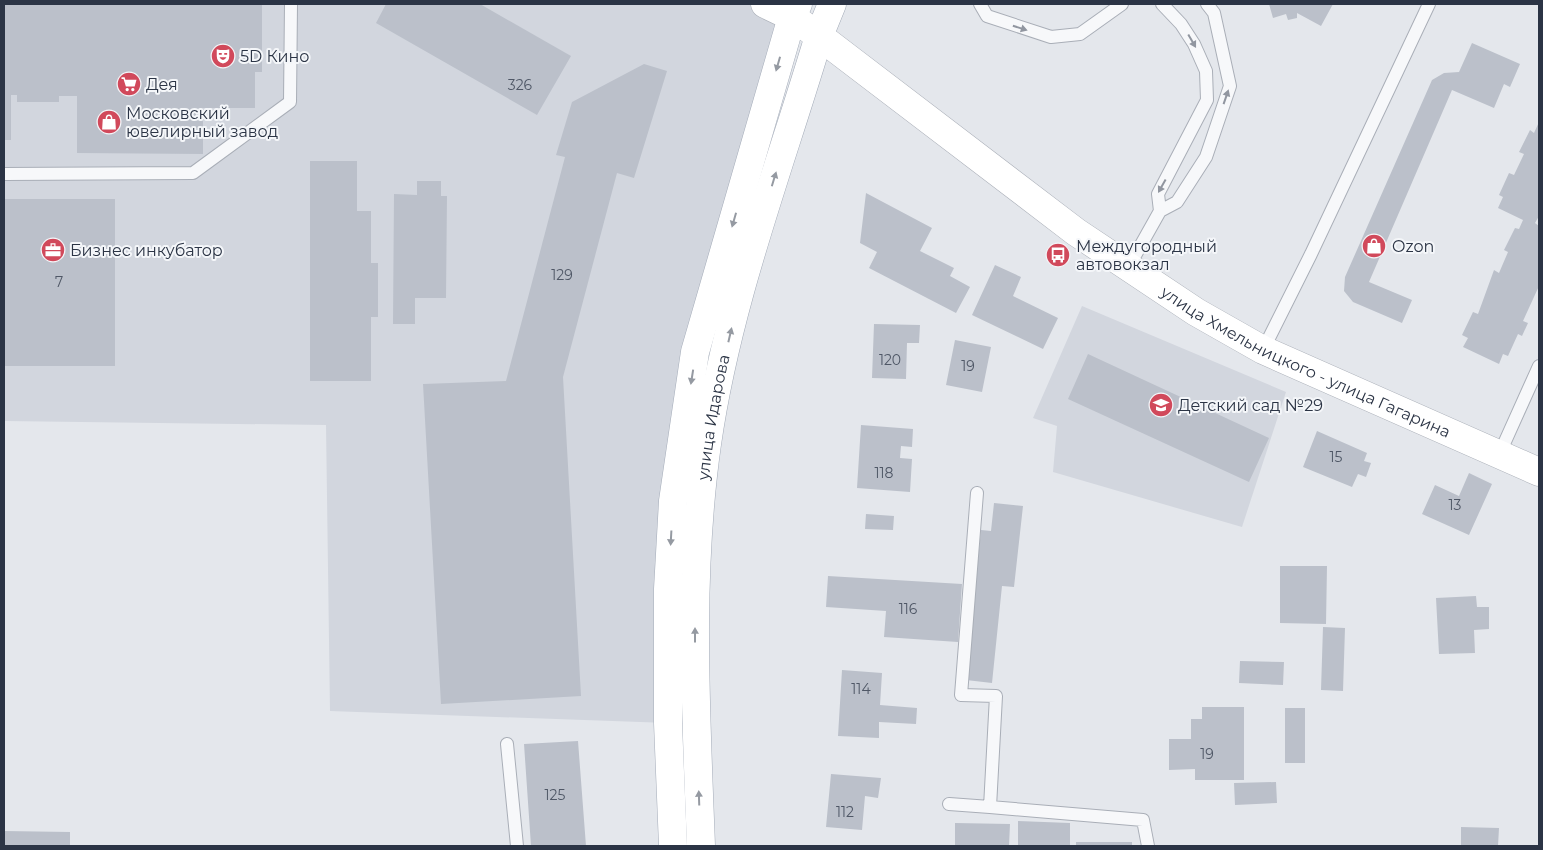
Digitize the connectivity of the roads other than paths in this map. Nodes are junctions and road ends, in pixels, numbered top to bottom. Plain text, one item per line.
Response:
1 (291, 4) edge
2 (766, 4) edge
3 (832, 4) edge
4 (980, 4) edge
5 (1122, 4) edge
6 (1162, 4) edge
7 (1207, 4) edge
8 (1429, 4) edge
9 (795, 10) edge
10 (819, 36) junction
11 (4, 174) edge
12 (1160, 211) junction
13 (1128, 268) junction
14 (1263, 350) junction
15 (1539, 366) edge
16 (1499, 455) junction
17 (1539, 472) edge
18 (977, 493) dead end
19 (507, 744) dead end
20 (949, 804) dead end
21 (990, 807) junction
22 (517, 846) edge
23 (673, 846) edge
24 (701, 846) edge
25 (1148, 846) edge

1 - 11 lane
2 - 9 main road, улица Хмельницкого - улица Гагарина
3 - 10 main road, улица Идарова
4 -> 5 lane
6 -> 12 lane
12 -> 7 lane
8 - 14 lane
9 - 10 main road, улица Хмельницкого - улица Гагарина
9 -> 23 main road, улица Идарова
10 - 13 main road, улица Хмельницкого - улица Гагарина
24 -> 10 main road, улица Идарова
12 - 13 lane
13 - 14 main road, улица Хмельницкого - улица Гагарина
14 - 16 main road, улица Хмельницкого - улица Гагарина
15 - 16 lane
16 - 17 main road, улица Хмельницкого - улица Гагарина
18 - 21 lane
19 - 22 lane
20 - 21 lane
21 - 25 lane

